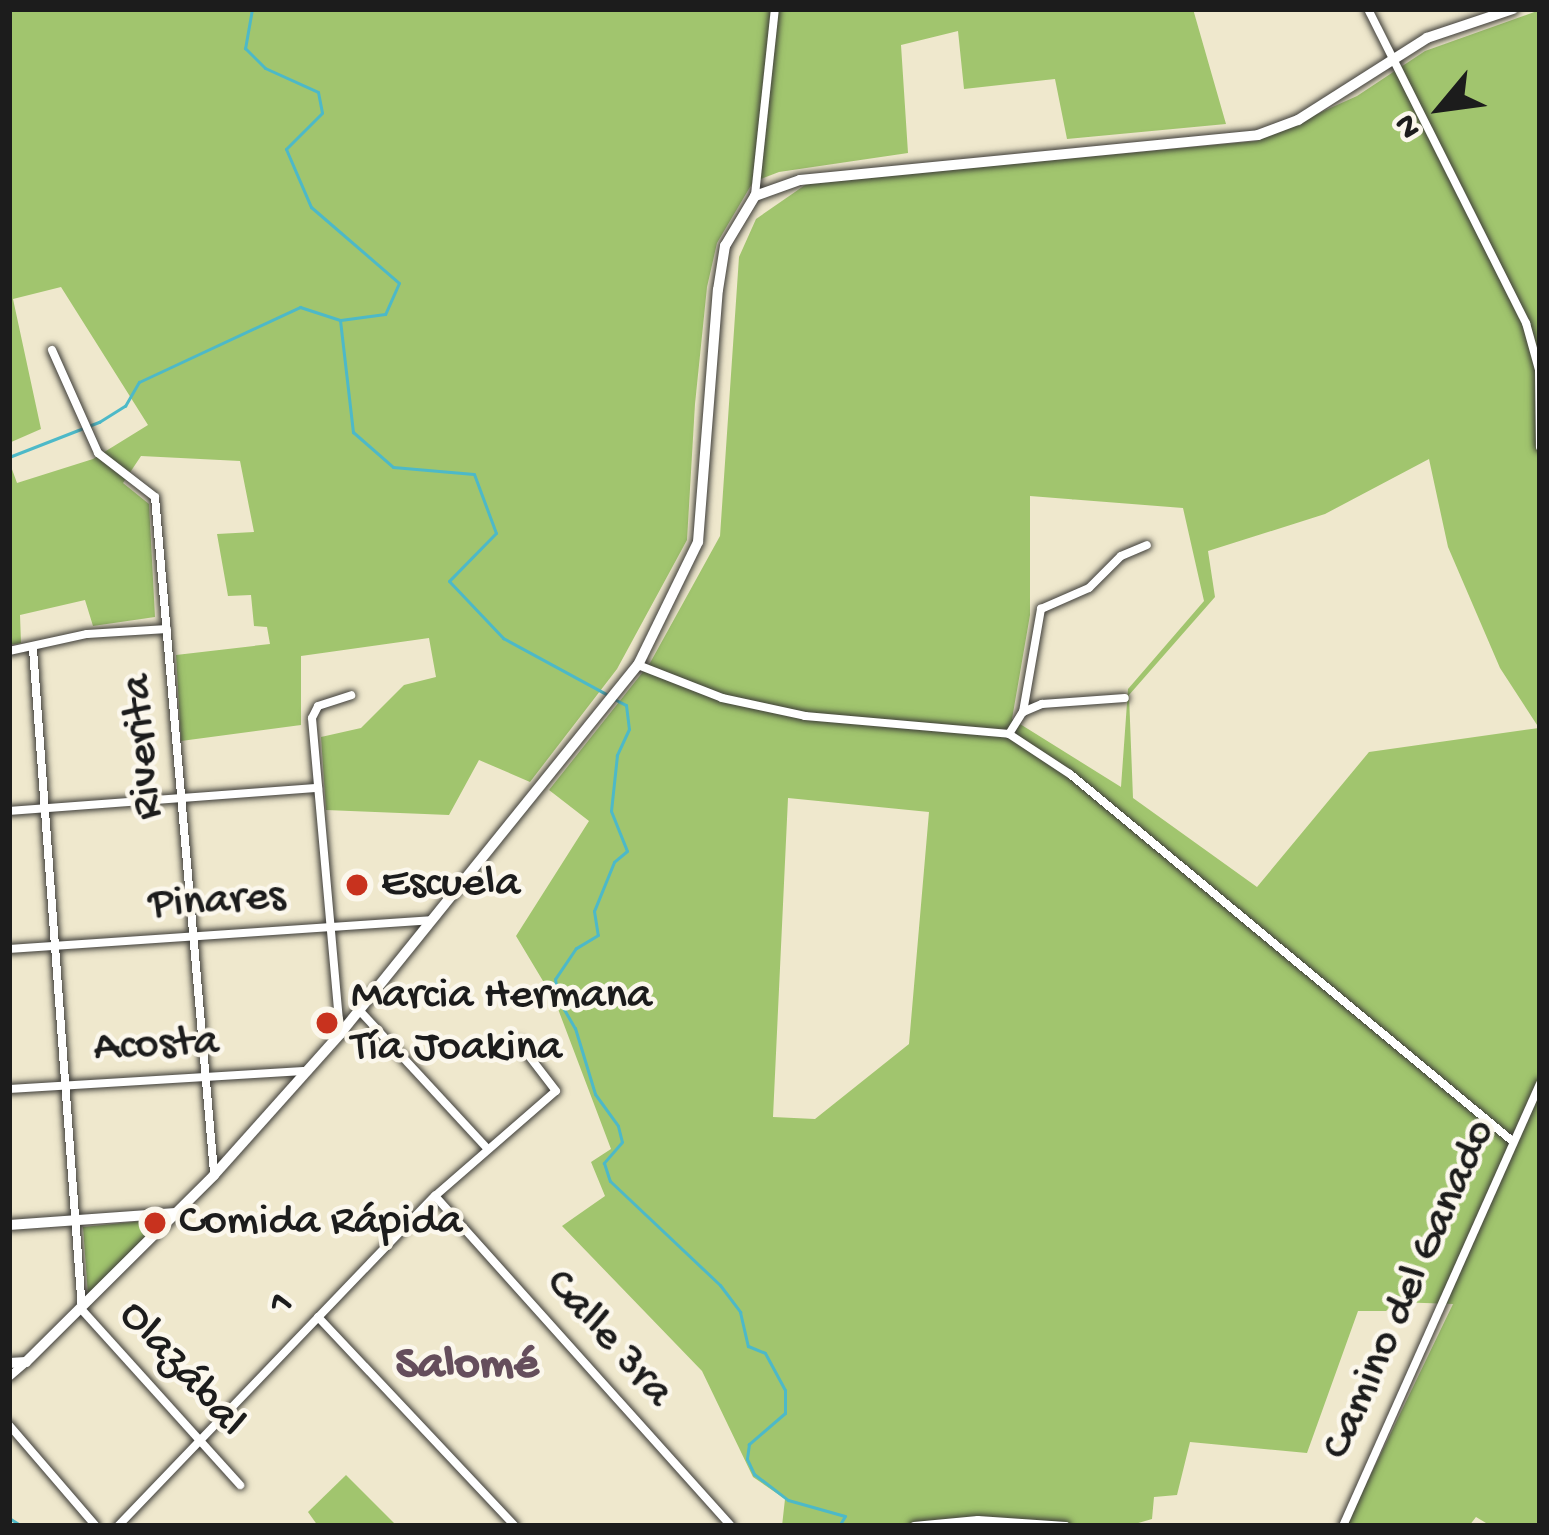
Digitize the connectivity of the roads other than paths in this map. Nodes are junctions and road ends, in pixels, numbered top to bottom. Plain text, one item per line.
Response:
1 (775, 9) edge
2 (1368, 9) edge
3 (1513, 9) edge
4 (1396, 56) junction
5 (755, 196) junction
6 (52, 350) dead end
7 (1540, 447) edge
8 (1147, 545) dead end
9 (166, 629) junction
10 (33, 649) junction
11 (9, 651) edge
12 (638, 665) junction
13 (351, 694) dead end
14 (1125, 698) dead end
15 (1023, 712) junction
16 (1009, 734) junction
17 (317, 788) junction
18 (182, 799) junction
19 (44, 808) junction
20 (9, 811) edge
21 (430, 920) junction
22 (330, 926) junction
23 (195, 937) junction
24 (54, 946) junction
25 (9, 949) edge
26 (359, 1010) junction
27 (340, 1034) junction
28 (519, 1043) dead end
29 (308, 1070) junction
30 (208, 1076) junction
31 (1540, 1083) edge
32 (67, 1084) junction
33 (9, 1089) edge
34 (1511, 1140) junction
35 (486, 1147) junction
36 (214, 1175) junction
37 (435, 1196) junction
38 (176, 1213) junction
39 (76, 1219) junction
40 (9, 1225) edge
41 (82, 1310) junction
42 (318, 1317) junction
43 (26, 1361) junction
44 (9, 1363) edge
45 (9, 1378) edge
46 (9, 1425) edge
47 (199, 1436) junction
48 (240, 1485) dead end
49 (96, 1526) edge
50 (118, 1526) edge
51 (515, 1526) edge
52 (731, 1526) edge
53 (914, 1526) edge
54 (1066, 1526) edge
55 (1343, 1526) edge

1 - 5 street
2 - 4 street
3 - 4 street
4 - 5 street
4 - 7 street
5 - 12 street
6 - 9 street, Riverita
8 - 15 street
9 - 10 street
9 - 18 street, Riverita
10 - 11 street
10 - 19 street, Olazábal
12 - 16 street
12 - 21 street
13 - 17 street
14 - 15 street
15 - 16 street
16 - 34 street
17 - 18 street
17 - 22 street
18 - 19 street
18 - 23 street, Riverita
19 - 20 street
19 - 24 street, Olazábal
21 - 22 street, Pinares
21 - 26 street
22 - 23 street, Pinares
22 - 27 street
23 - 24 street, Pinares
23 - 30 street, Riverita
24 - 25 street, Pinares
24 - 32 street, Olazábal
26 - 27 street
26 - 35 street
27 - 29 street
28 - 35 street, 1
29 - 30 street, Acosta
29 - 36 street
30 - 32 street, Acosta
30 - 36 street, Riverita
31 - 34 street, Camino del Ganado
32 - 33 street, Acosta
32 - 39 street, Olazábal
34 - 55 street, Camino del Ganado
35 - 37 street, 1
36 - 38 street
37 - 42 street, 1
37 - 52 street, Calle 3ra
38 - 39 street
38 - 41 street
39 - 40 street
39 - 41 street, Olazábal
41 - 43 street
41 - 47 street, Olazábal
42 - 47 street, 1
42 - 51 street
43 - 44 street
43 - 45 street
46 - 49 street
47 - 48 street, Olazábal
47 - 50 street, 1
53 - 54 street

